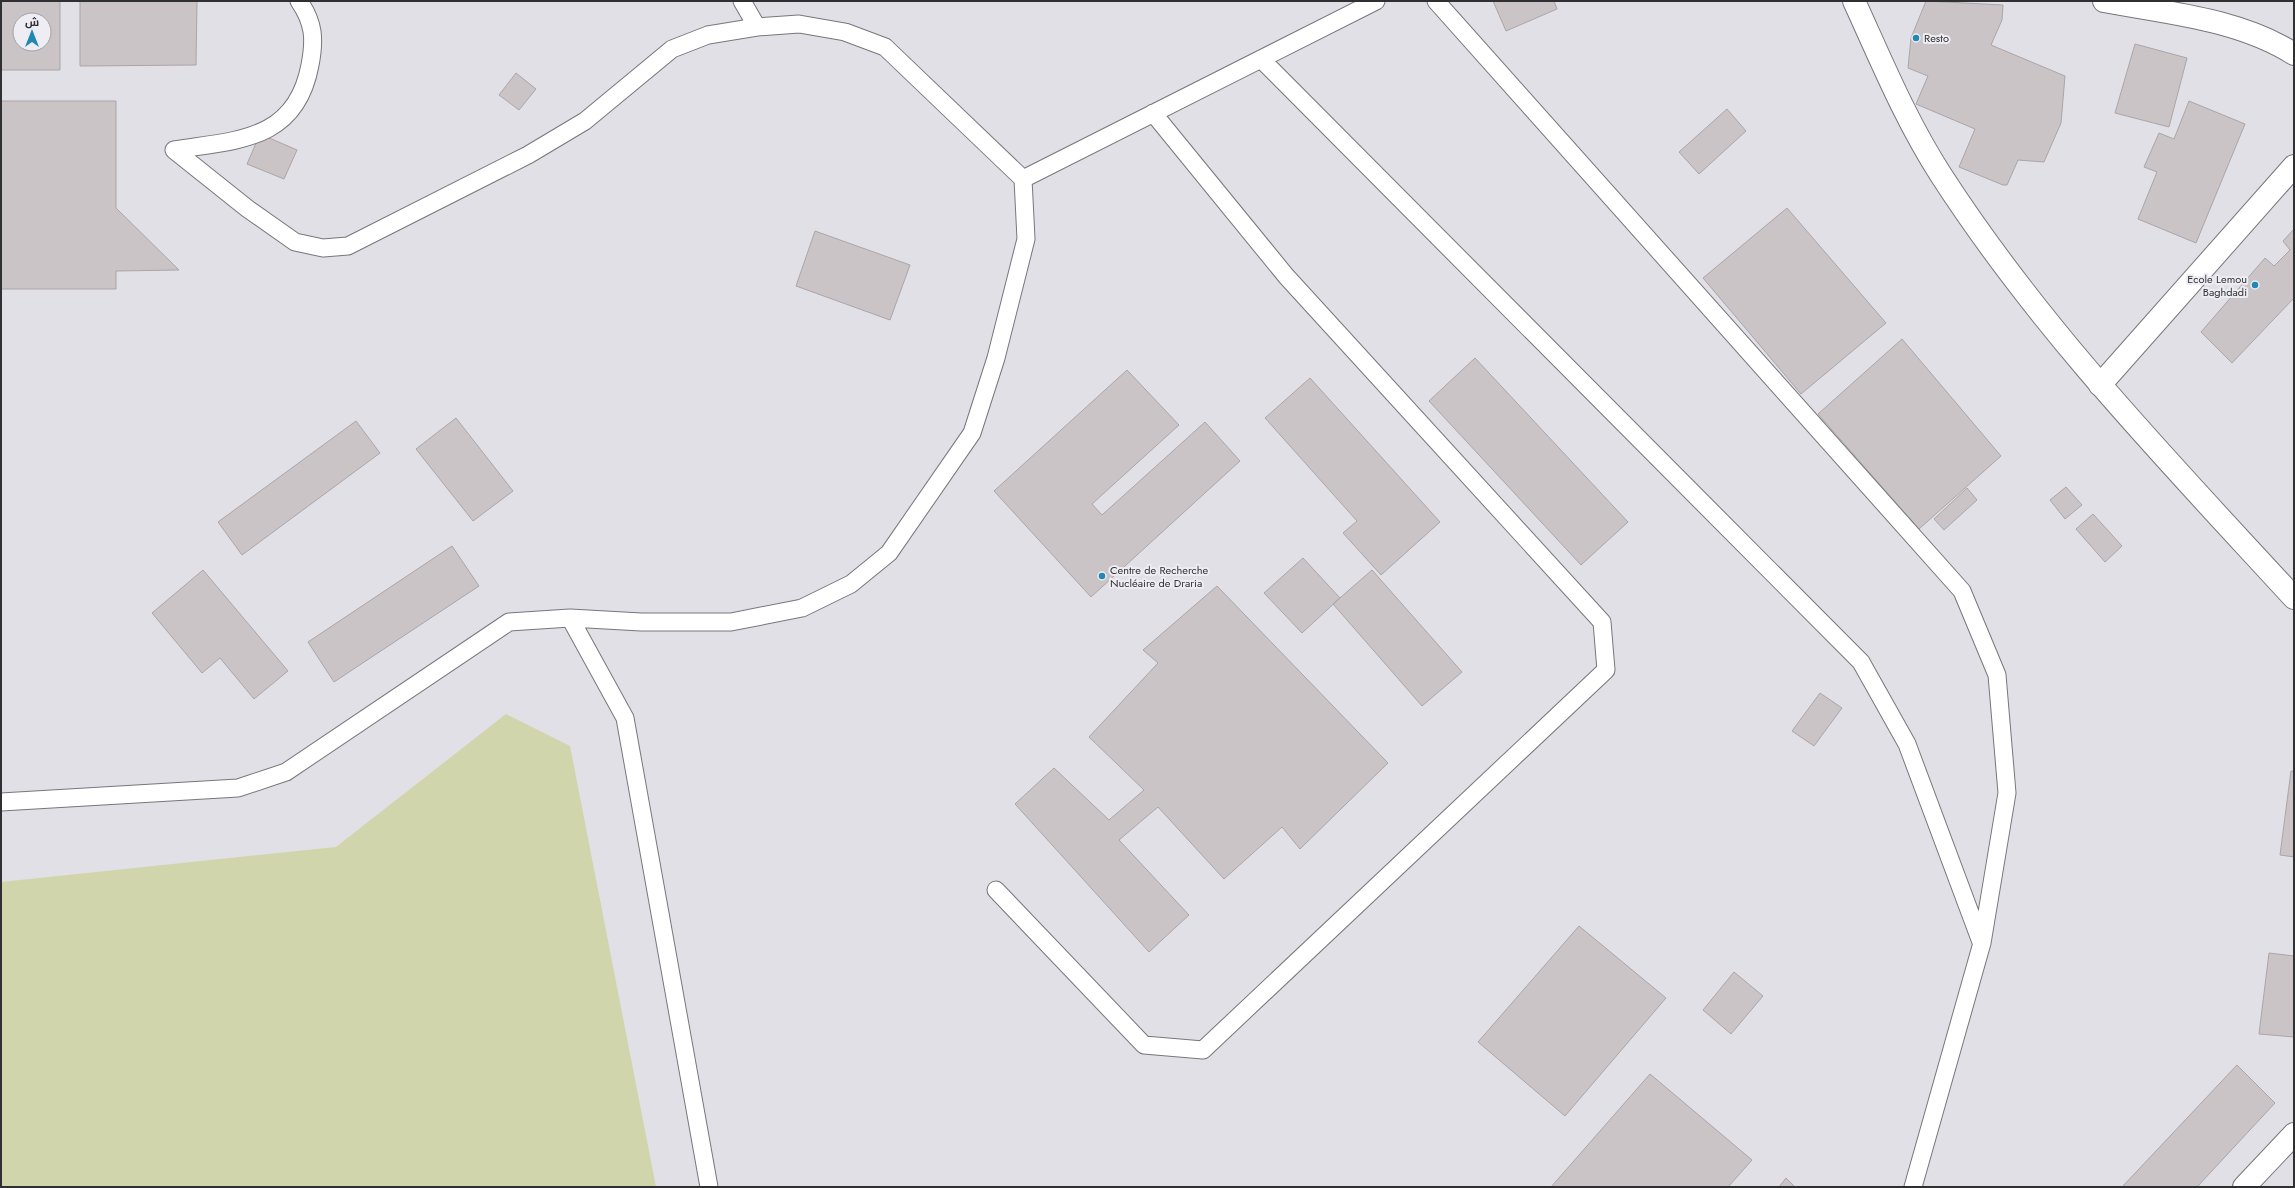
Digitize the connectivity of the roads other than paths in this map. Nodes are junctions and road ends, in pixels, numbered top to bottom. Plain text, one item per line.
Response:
1 (299, 1) edge
2 (742, 1) edge
3 (1376, 1) edge
4 (1436, 1) edge
5 (1854, 1) edge
6 (2104, 1) edge
7 (758, 27) junction
8 (2294, 54) edge
9 (1261, 59) junction
10 (1153, 113) junction
11 (2294, 166) edge
12 (1023, 179) junction
13 (2100, 385) junction
14 (2294, 598) edge
15 (570, 618) junction
16 (1, 802) edge
17 (996, 890) dead end
18 (1982, 943) junction
19 (2294, 1134) edge
20 (709, 1187) edge
21 (1912, 1187) edge
22 (2244, 1187) edge

1 - 7 lane
2 - 7 lane
3 - 9 lane
4 - 18 lane
5 - 13 main road
6 - 8 main road
7 - 12 lane
9 - 10 lane
9 - 18 lane
10 - 12 lane
10 - 17 lane
11 - 13 main road
12 - 15 lane
13 - 14 main road
15 - 16 lane
15 - 20 lane
18 - 21 lane
19 - 22 main road

